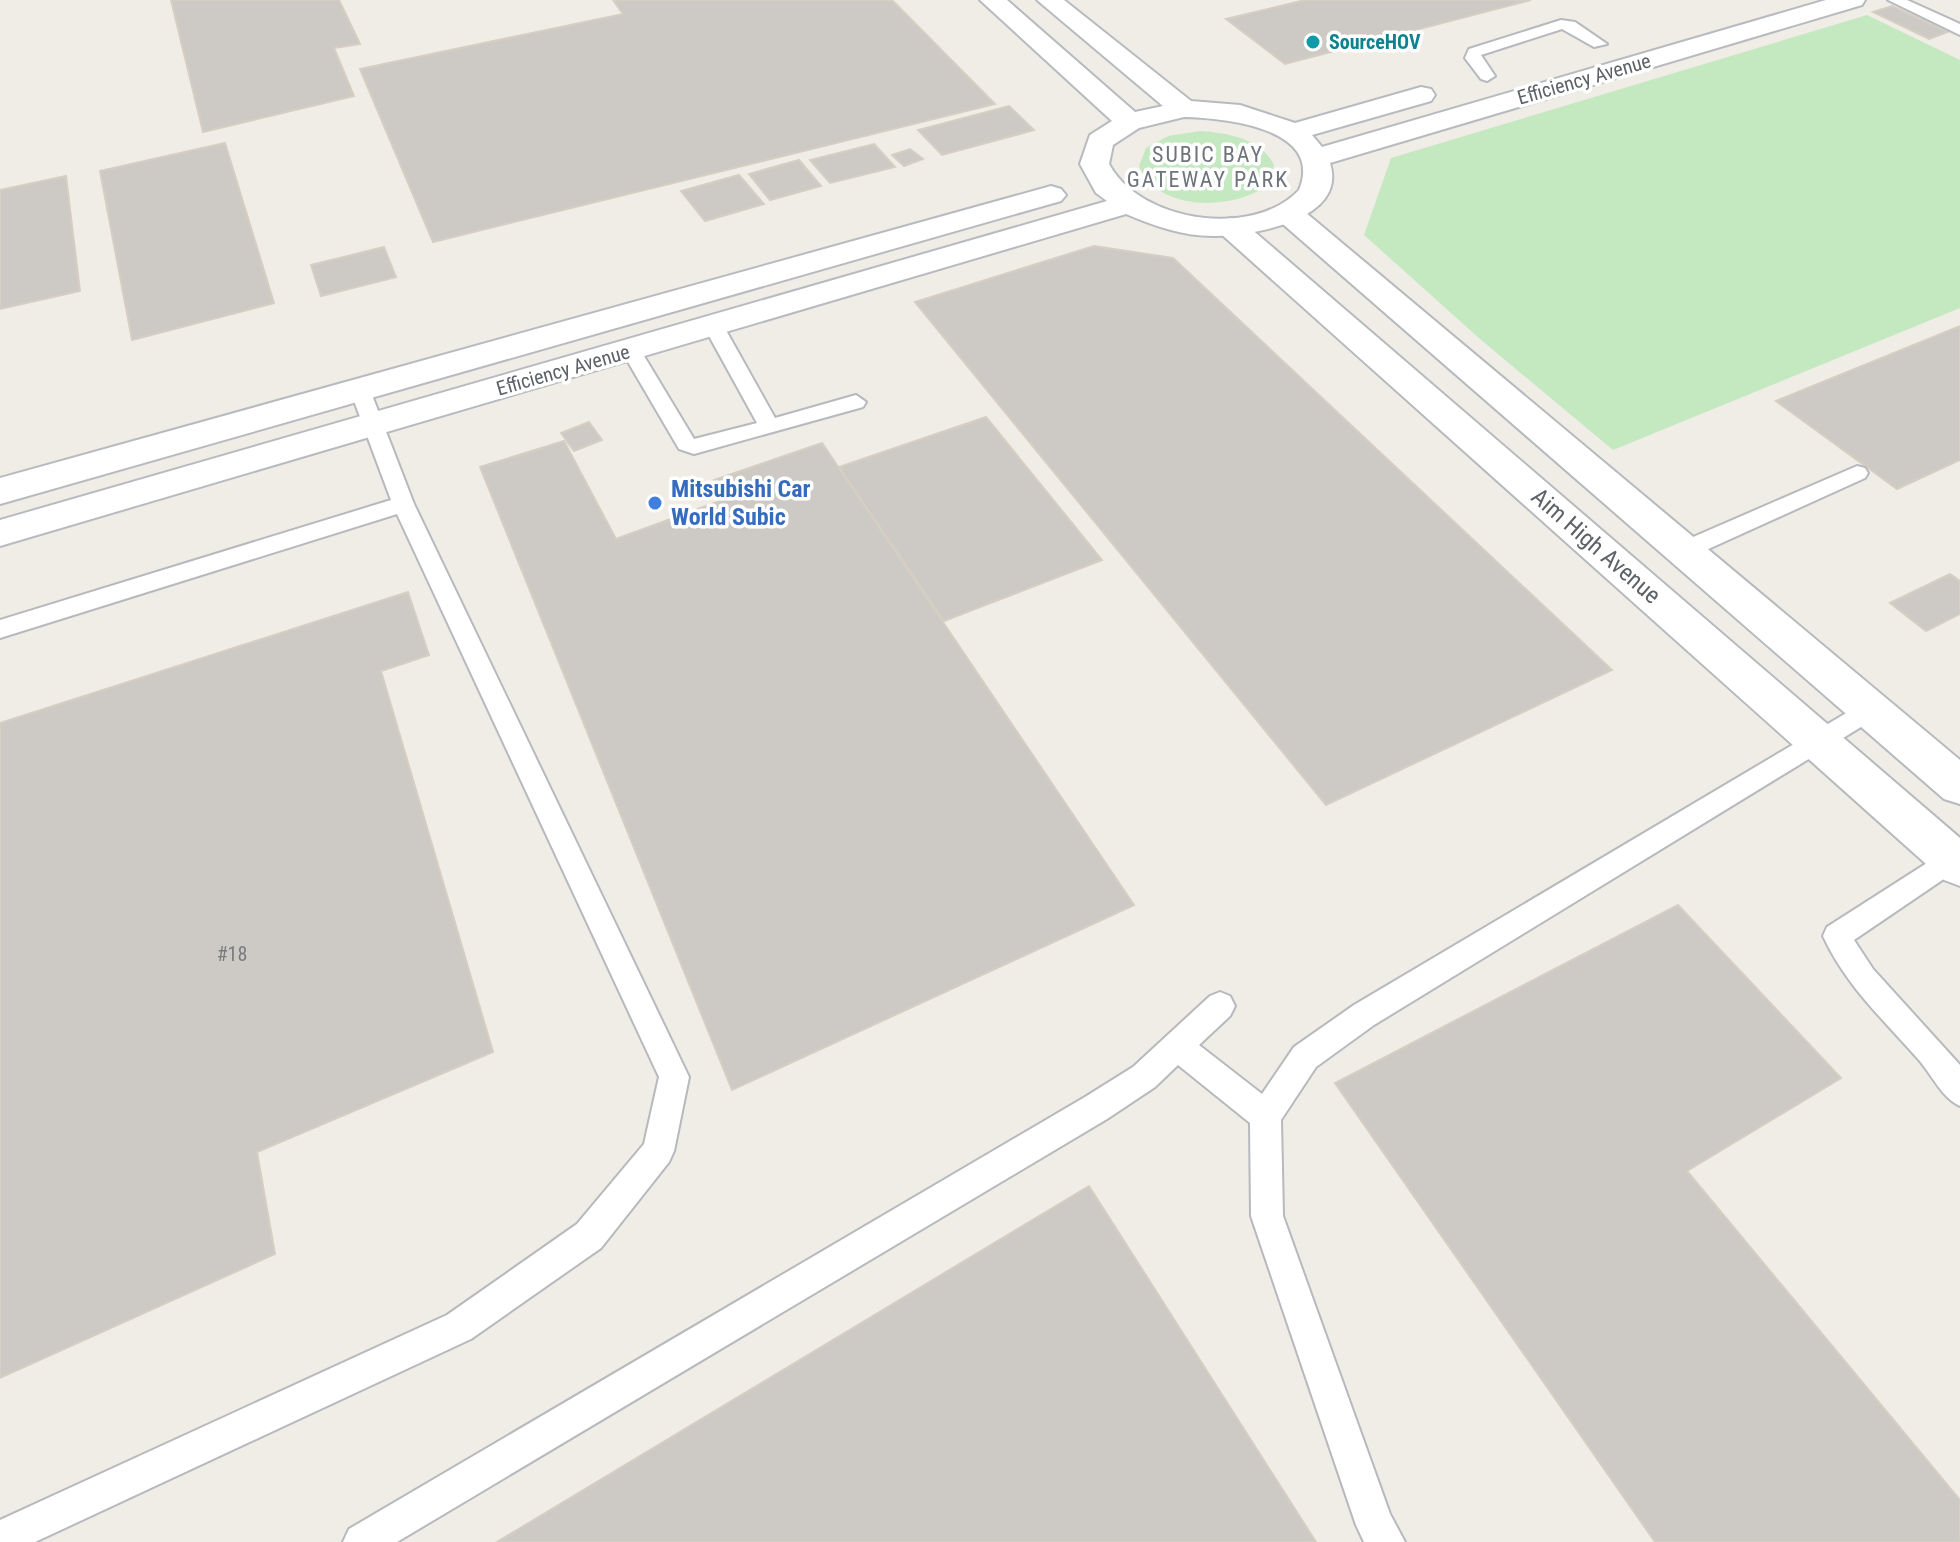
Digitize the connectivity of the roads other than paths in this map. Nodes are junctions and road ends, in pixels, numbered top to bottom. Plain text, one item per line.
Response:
1 (992, 0) edge
2 (1049, 0) edge
3 (1853, 0) edge
4 (1895, 0) edge
5 (1960, 7) edge
6 (1930, 16) junction
7 (1960, 30) edge
8 (1627, 36) dead end
9 (1599, 44) junction
10 (1571, 52) dead end
11 (1515, 68) dead end
12 (1487, 76) junction
13 (1184, 109) junction
14 (1129, 121) junction
15 (1290, 133) junction
16 (1315, 158) junction
17 (1099, 181) junction
18 (1125, 205) junction
19 (1288, 213) junction
20 (1231, 227) junction
21 (713, 325) junction
22 (631, 350) junction
23 (360, 390) junction
24 (856, 402) dead end
25 (373, 424) junction
26 (770, 428) junction
27 (1857, 473) dead end
28 (0, 491) edge
29 (403, 504) junction
30 (0, 533) edge
31 (1685, 550) junction
32 (0, 629) edge
33 (1870, 709) junction
34 (1819, 741) junction
35 (1960, 786) edge
36 (1956, 862) edge
37 (1220, 1006) dead end
38 (1179, 1048) junction
39 (1960, 1091) edge
40 (1265, 1116) junction
41 (0, 1539) edge
42 (362, 1542) edge
43 (1386, 1542) edge

1 - 14 street
2 - 13 street
3 - 16 street, Efficiency Avenue
4 - 6 lane
5 - 6 lane
6 - 7 lane
8 - 9 street, Efficiency Avenue
9 - 10 street, Efficiency Avenue
9 - 12 lane
11 - 12 street, Efficiency Avenue
12 - 15 street, Efficiency Avenue
13 - 14 street
13 - 15 street
14 - 17 street
15 - 16 street
16 - 19 street
17 - 18 street
17 - 23 street, Efficiency Avenue
18 - 20 street
18 - 21 street, Efficiency Avenue
19 - 20 street
19 - 31 street
20 - 34 street, Aim High Avenue
21 - 22 street, Efficiency Avenue
21 - 26 lane
22 - 25 street, Efficiency Avenue
22 - 26 lane
23 - 25 lane
23 - 28 street, Efficiency Avenue
24 - 26 lane
25 - 29 lane
25 - 30 street, Efficiency Avenue
27 - 31 lane
29 - 32 lane
29 - 41 lane
31 - 33 street
33 - 34 lane
33 - 35 street
34 - 36 street, Aim High Avenue
34 - 40 lane
36 - 39 lane
37 - 38 lane
38 - 40 lane
38 - 42 lane
40 - 43 lane

